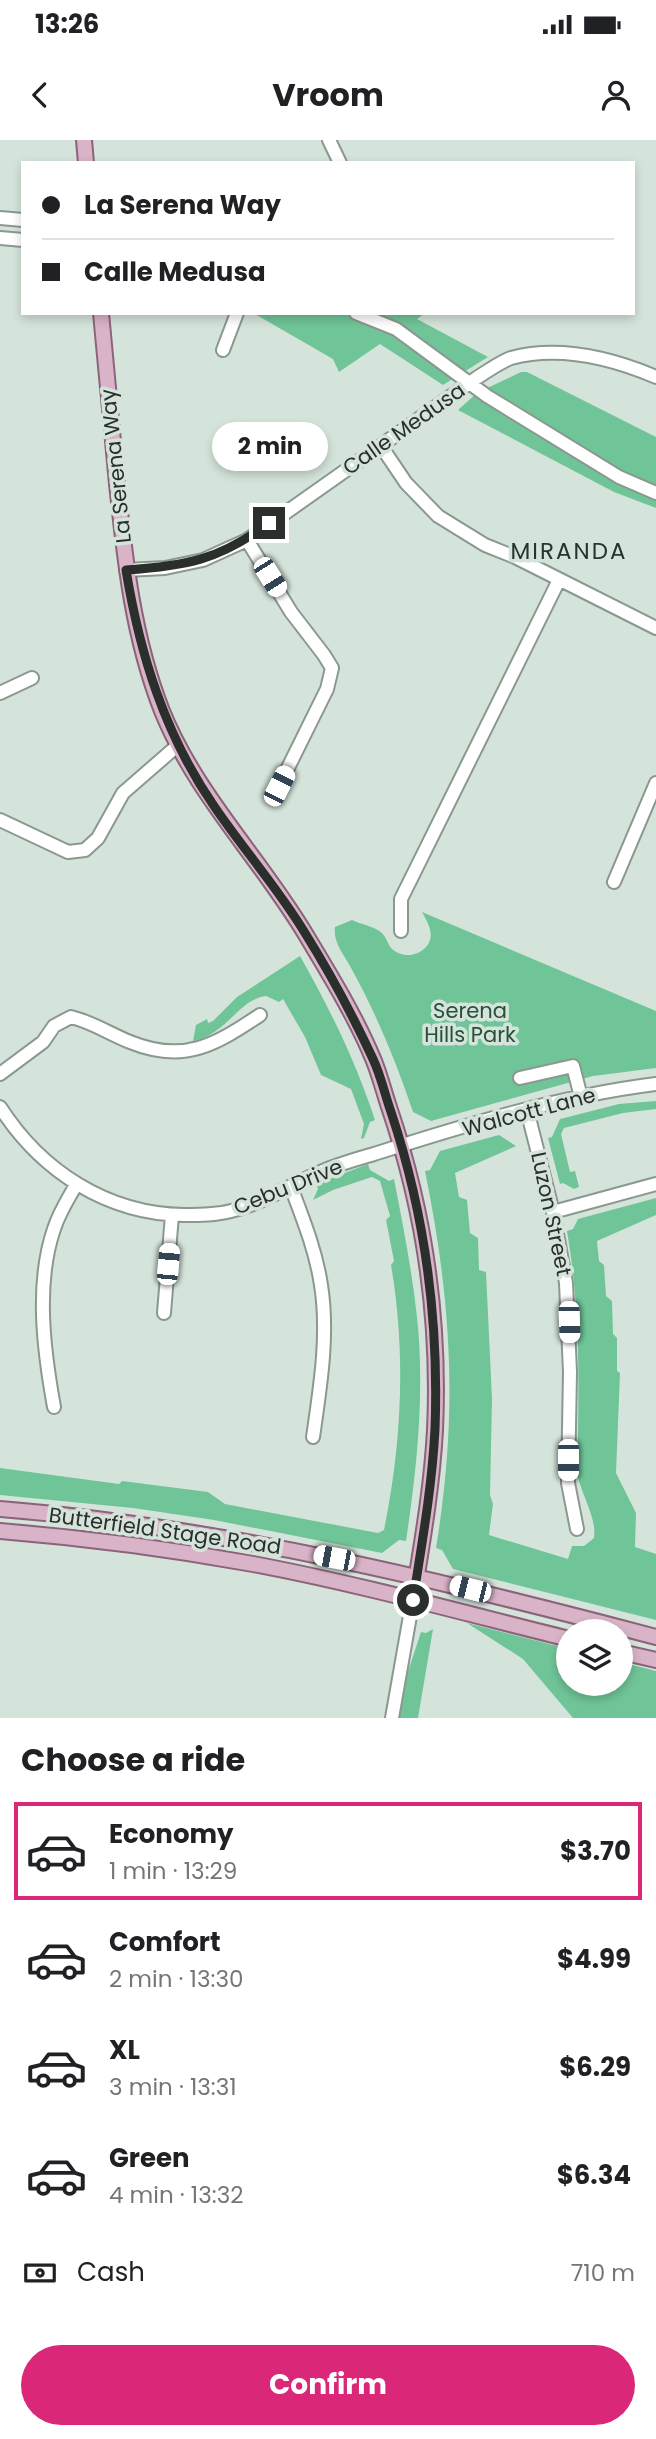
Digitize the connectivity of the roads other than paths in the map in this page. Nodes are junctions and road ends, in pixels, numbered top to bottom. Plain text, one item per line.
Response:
1 (84, 140) edge
2 (329, 140) edge
3 (86, 161) edge
4 (339, 161) edge
5 (0, 218) edge
6 (21, 220) edge
7 (0, 238) edge
8 (21, 240) edge
9 (101, 315) edge
10 (236, 315) edge
11 (361, 315) edge
12 (223, 350) dead end
13 (656, 377) edge
14 (471, 383) junction
15 (381, 446) junction
16 (656, 493) edge
17 (247, 540) junction
18 (126, 570) junction
19 (559, 580) junction
20 (656, 628) edge
21 (32, 678) dead end
22 (0, 693) edge
23 (177, 746) junction
24 (656, 783) edge
25 (279, 786) dead end
26 (0, 820) edge
27 (614, 882) dead end
28 (401, 931) dead end
29 (260, 1015) dead end
30 (0, 1074) edge
31 (520, 1078) dead end
32 (656, 1084) edge
33 (581, 1097) junction
34 (0, 1107) edge
35 (527, 1110) junction
36 (402, 1146) junction
37 (656, 1184) edge
38 (76, 1185) junction
39 (291, 1187) junction
40 (553, 1212) junction
41 (172, 1215) junction
42 (164, 1312) dead end
43 (54, 1407) dead end
44 (313, 1437) dead end
45 (0, 1510) edge
46 (577, 1529) dead end
47 (0, 1531) edge
48 (417, 1576) junction
49 (413, 1600) junction
50 (556, 1636) edge
51 (656, 1637) edge
52 (633, 1655) edge
53 (656, 1661) edge
54 (392, 1718) edge

1 - 3 main road
2 - 4 street
5 - 6 street
7 - 8 street
9 - 18 main road, La Serena Way
10 - 12 street
11 - 14 street
13 - 14 street, Calle Medusa
14 - 15 street, Calle Medusa
14 - 16 street
15 - 17 street, Calle Medusa
15 - 19 street
17 - 18 street, Calle Medusa
17 - 25 street
18 - 23 main road, La Serena Way
19 - 20 street
19 - 28 street
21 - 22 street
23 - 26 street
23 - 36 main road, La Serena Way
24 - 27 street
29 - 30 street
31 - 33 street
32 - 33 street, Walcott Lane
33 - 35 street, Walcott Lane
34 - 38 street, Cebu Drive
35 - 36 street, Walcott Lane
35 - 40 street, Luzon Street
36 - 39 street, Cebu Drive
36 - 48 main road, La Serena Way
37 - 40 street
38 - 41 street, Cebu Drive
38 - 43 street
39 - 41 street, Cebu Drive
39 - 44 street
40 - 46 street, Luzon Street
41 - 42 street
45 - 48 main road, Butterfield Stage Road
47 - 49 main road, Butterfield Stage Road
48 - 49 main road, La Serena Way
48 - 51 main road, Butterfield Stage Road
49 - 50 main road, Butterfield Stage Road
49 - 54 street, La Serena Way
52 - 53 main road

